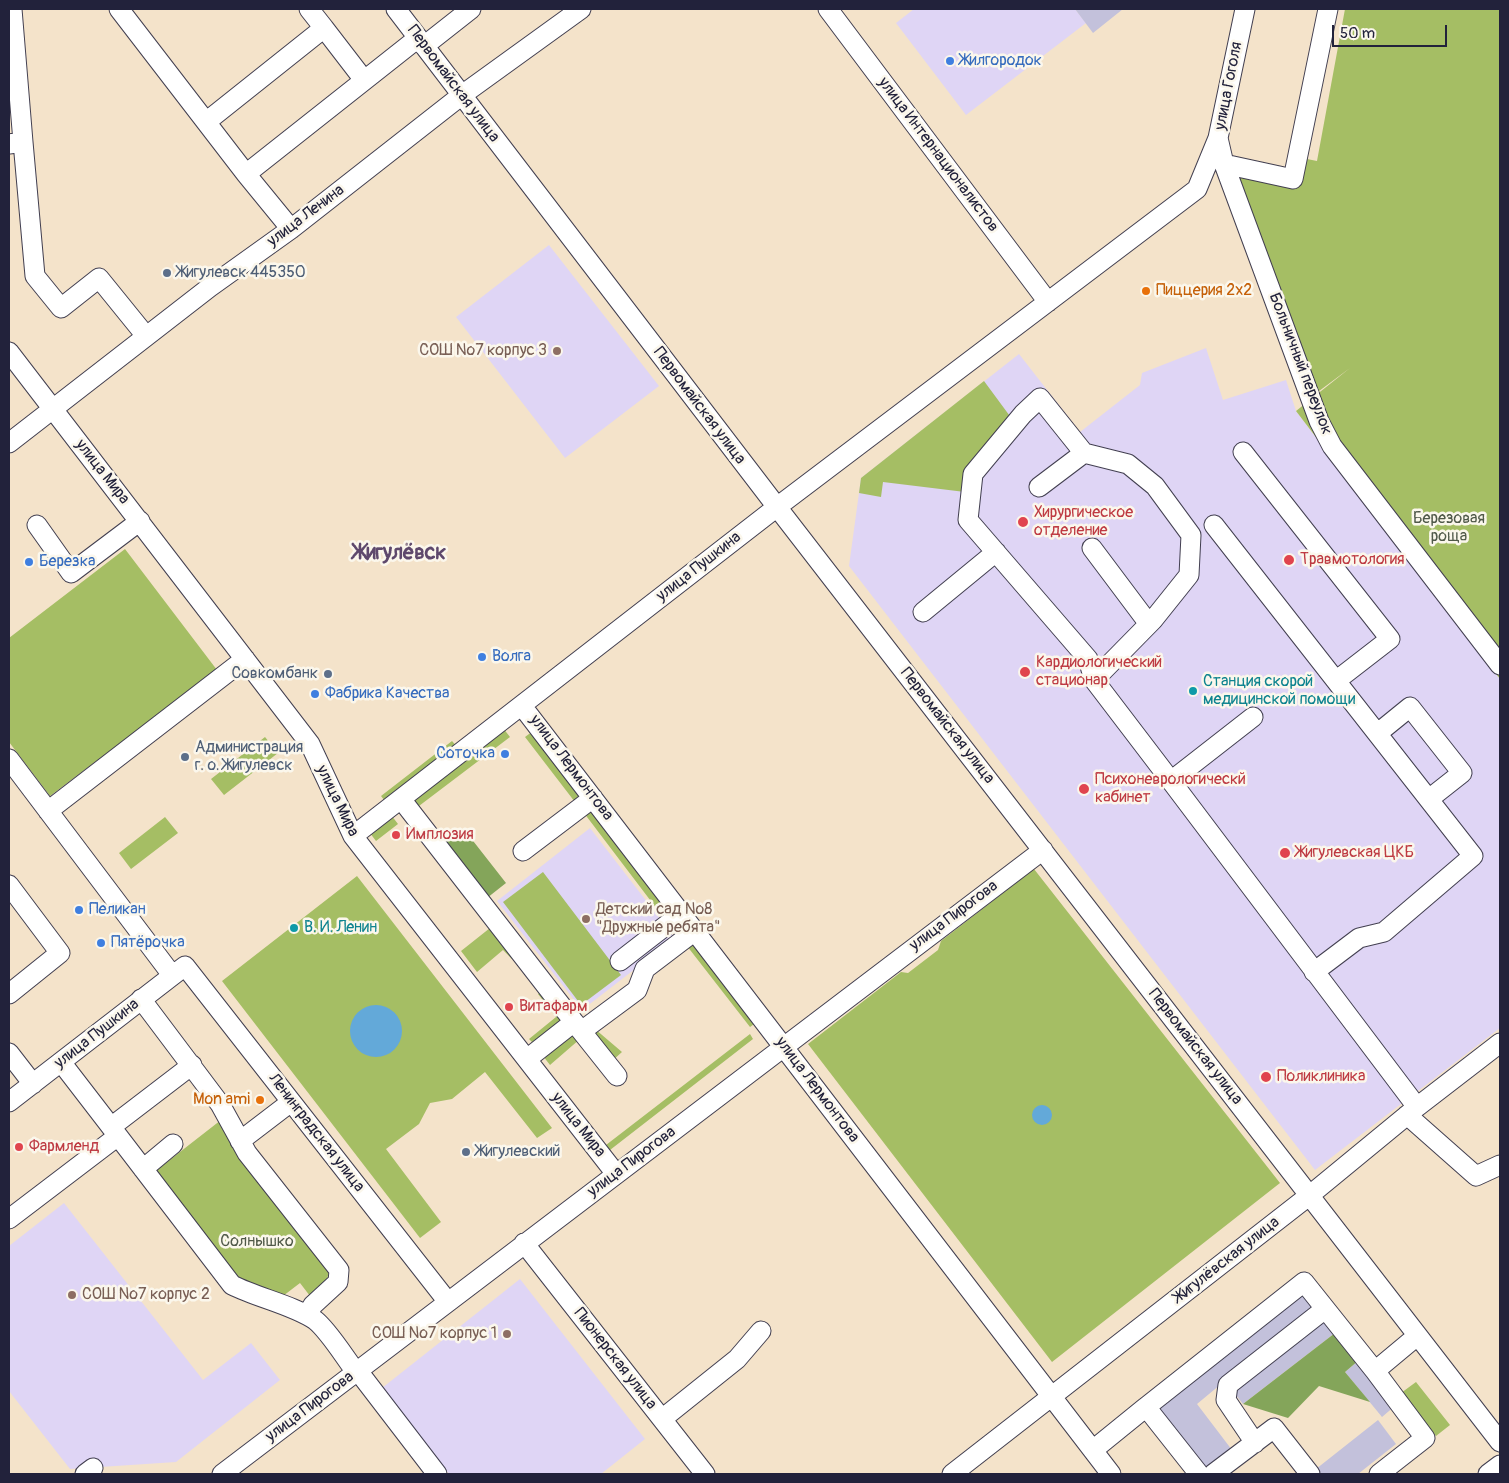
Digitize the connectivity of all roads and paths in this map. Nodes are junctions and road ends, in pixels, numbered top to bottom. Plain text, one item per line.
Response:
1 (12, 9) edge
2 (120, 9) edge
3 (309, 9) edge
4 (396, 9) edge
5 (471, 9) edge
6 (581, 9) edge
7 (828, 9) edge
8 (1244, 9) edge
9 (1328, 9) edge
10 (324, 28) junction
11 (421, 42) junction
12 (364, 80) junction
13 (462, 95) junction
14 (206, 122) junction
15 (1218, 138) junction
16 (16, 143) edge
17 (1224, 164) junction
18 (246, 174) junction
19 (291, 229) junction
20 (1048, 302) junction
21 (146, 336) junction
22 (9, 352) edge
23 (52, 409) junction
24 (9, 443) edge
25 (1243, 452) dead end
26 (1084, 453) junction
27 (1039, 487) dead end
28 (776, 507) junction
29 (140, 521) junction
30 (37, 525) dead end
31 (1214, 525) dead end
32 (1092, 548) dead end
33 (996, 552) junction
34 (923, 612) dead end
35 (1149, 624) junction
36 (245, 659) junction
37 (1500, 665) edge
38 (1094, 680) junction
39 (1337, 680) junction
40 (522, 706) junction
41 (1253, 717) dead end
42 (1378, 733) junction
43 (9, 759) edge
44 (1170, 781) junction
45 (593, 798) junction
46 (401, 799) junction
47 (1430, 799) junction
48 (48, 811) junction
49 (353, 836) junction
50 (1043, 850) junction
51 (523, 851) dead end
52 (9, 885) edge
53 (682, 913) junction
54 (695, 931) junction
55 (620, 961) dead end
56 (178, 970) junction
57 (1314, 972) junction
58 (9, 994) edge
59 (140, 999) junction
60 (578, 1026) junction
61 (1500, 1043) edge
62 (783, 1045) junction
63 (9, 1053) edge
64 (527, 1060) junction
65 (61, 1062) junction
66 (192, 1065) junction
67 (617, 1076) dead end
68 (33, 1084) junction
69 (9, 1102) edge
70 (291, 1102) junction
71 (1412, 1111) junction
72 (115, 1132) junction
73 (240, 1141) junction
74 (173, 1144) dead end
75 (1500, 1165) edge
76 (143, 1168) junction
77 (616, 1174) junction
78 (1310, 1195) junction
79 (9, 1219) edge
80 (524, 1243) junction
81 (448, 1302) junction
82 (1325, 1309) junction
83 (306, 1316) junction
84 (761, 1331) dead end
85 (1417, 1336) junction
86 (1374, 1371) junction
87 (357, 1372) junction
88 (1051, 1398) junction
89 (1146, 1407) junction
90 (662, 1420) junction
91 (1500, 1442) edge
92 (1255, 1443) junction
93 (1092, 1450) junction
94 (1500, 1465) edge
95 (222, 1474) edge
96 (437, 1474) edge
97 (705, 1474) edge
98 (952, 1474) edge
99 (1112, 1474) edge
100 (1199, 1474) edge
101 (1213, 1474) edge
102 (1310, 1474) edge
103 (1379, 1474) edge
104 (1488, 1474) edge

1 - 16 street
2 - 14 street
3 - 10 street
4 - 11 street, Первомайская улица
5 - 11 street
6 - 13 street, улица Ленина
7 - 20 street, улица Интернационалистов
8 - 15 street, улица Гоголя
9 - 17 street
10 - 12 street
10 - 14 street
11 - 12 street
11 - 13 street, Первомайская улица
12 - 18 street
13 - 19 street, улица Ленина
13 - 28 street, Первомайская улица
14 - 18 street
15 - 17 street, улица Гоголя
15 - 20 street, улица Пушкина
16 - 21 street
17 - 37 street, Больничный переулок
18 - 19 street
19 - 21 street, улица Ленина
20 - 28 street, улица Пушкина
21 - 23 street, улица Ленина
22 - 23 street, улица Мира
23 - 24 street, улица Ленина
23 - 29 street, улица Мира
25 - 39 street
26 - 27 street
26 - 33 street
26 - 35 street
28 - 40 street, улица Пушкина
28 - 50 street, Первомайская улица
29 - 30 street
29 - 36 street, улица Мира
31 - 39 street
32 - 35 street
33 - 34 street
33 - 38 street
35 - 38 street
36 - 48 street
36 - 49 street, улица Мира
38 - 44 street
39 - 42 street
40 - 45 street, улица Лермонтова
40 - 46 street, улица Пушкина
41 - 44 street
42 - 47 street
42 - 47 street
43 - 48 street, Ленинградская улица
44 - 57 street
45 - 51 street
45 - 53 street, улица Лермонтова
46 - 49 street, улица Пушкина
46 - 60 street
47 - 57 street
48 - 56 street, Ленинградская улица
49 - 64 street, улица Мира
50 - 62 street, улица Пирогова
50 - 78 street, Первомайская улица
52 - 58 street
53 - 54 street, улица Лермонтова
53 - 55 street
54 - 60 street
54 - 62 street, улица Лермонтова
56 - 59 street, улица Пушкина
56 - 70 street, Ленинградская улица
57 - 71 street
59 - 65 street, улица Пушкина
59 - 66 street
60 - 64 street
60 - 67 street
61 - 71 street, Жигулёвская улица
62 - 77 street, улица Пирогова
62 - 88 street, улица Лермонтова
63 - 68 street
64 - 77 street, улица Мира
65 - 68 street, улица Пушкина
65 - 72 street
66 - 72 street
66 - 73 street
68 - 69 street, улица Пушкина
70 - 73 street
70 - 81 street, Ленинградская улица
71 - 75 street
71 - 78 street, Жигулёвская улица
72 - 76 street
72 - 79 street
73 - 83 street
74 - 76 street
76 - 83 street
77 - 80 street, улица Пирогова
78 - 85 street, Первомайская улица
78 - 88 street, Жигулёвская улица
80 - 81 street, улица Пирогова
80 - 90 street, Пионерская улица
81 - 87 street, улица Пирогова
82 - 86 street
82 - 89 street
82 - 92 street
83 - 87 street
84 - 90 street
85 - 86 street
85 - 91 street, Первомайская улица
86 - 103 street
87 - 95 street, улица Пирогова
87 - 96 street
88 - 93 street, улица Лермонтова
88 - 98 street, Жигулёвская улица
89 - 93 street
89 - 100 street
90 - 97 street, Пионерская улица
92 - 101 street
92 - 102 street
93 - 99 street, улица Лермонтова
94 - 104 street

